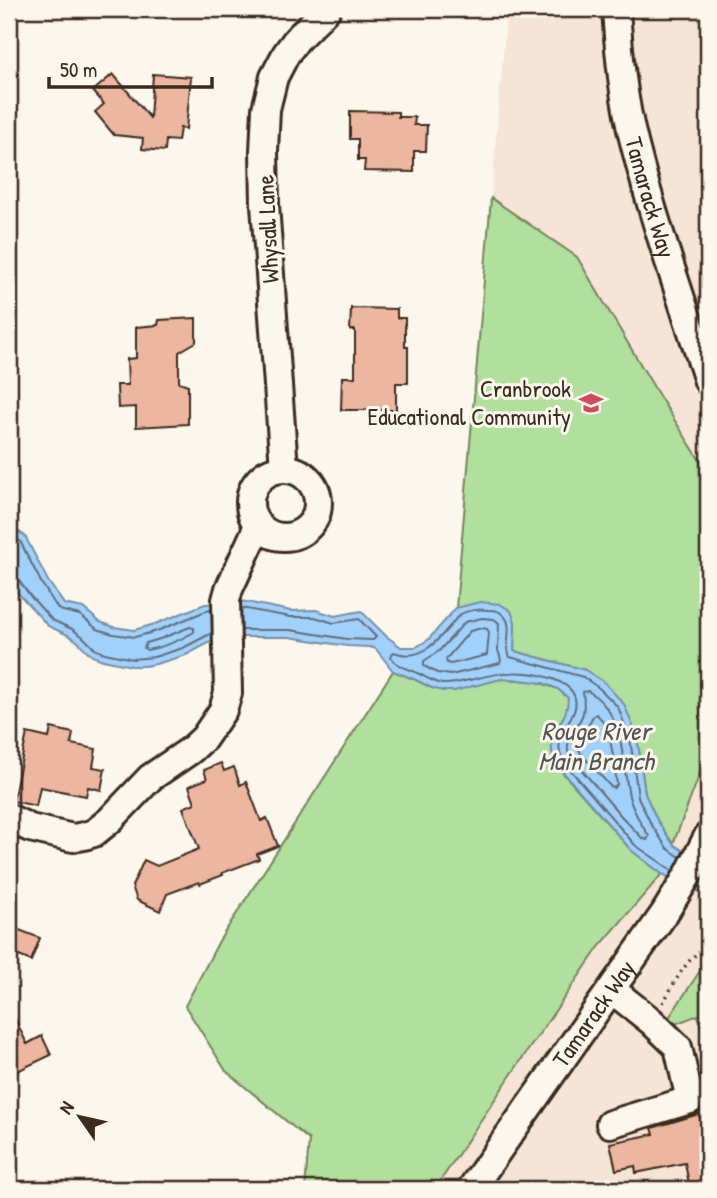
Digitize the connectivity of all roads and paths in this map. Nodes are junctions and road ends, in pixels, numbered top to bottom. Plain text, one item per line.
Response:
1 (327, 9) edge
2 (616, 9) edge
3 (708, 381) edge
4 (284, 468) junction
5 (258, 526) junction
6 (9, 818) edge
7 (708, 835) edge
8 (708, 944) edge
9 (612, 989) junction
10 (658, 1012) dead end
11 (610, 1124) dead end
12 (471, 1189) edge

1 - 4 street, Whysall Lane
2 - 3 street, Tamarack Way
4 - 5 street
4 - 5 street
5 - 6 street
7 - 9 street, Tamarack Way
8 - 10 path
9 - 11 street
9 - 12 street, Tamarack Way

